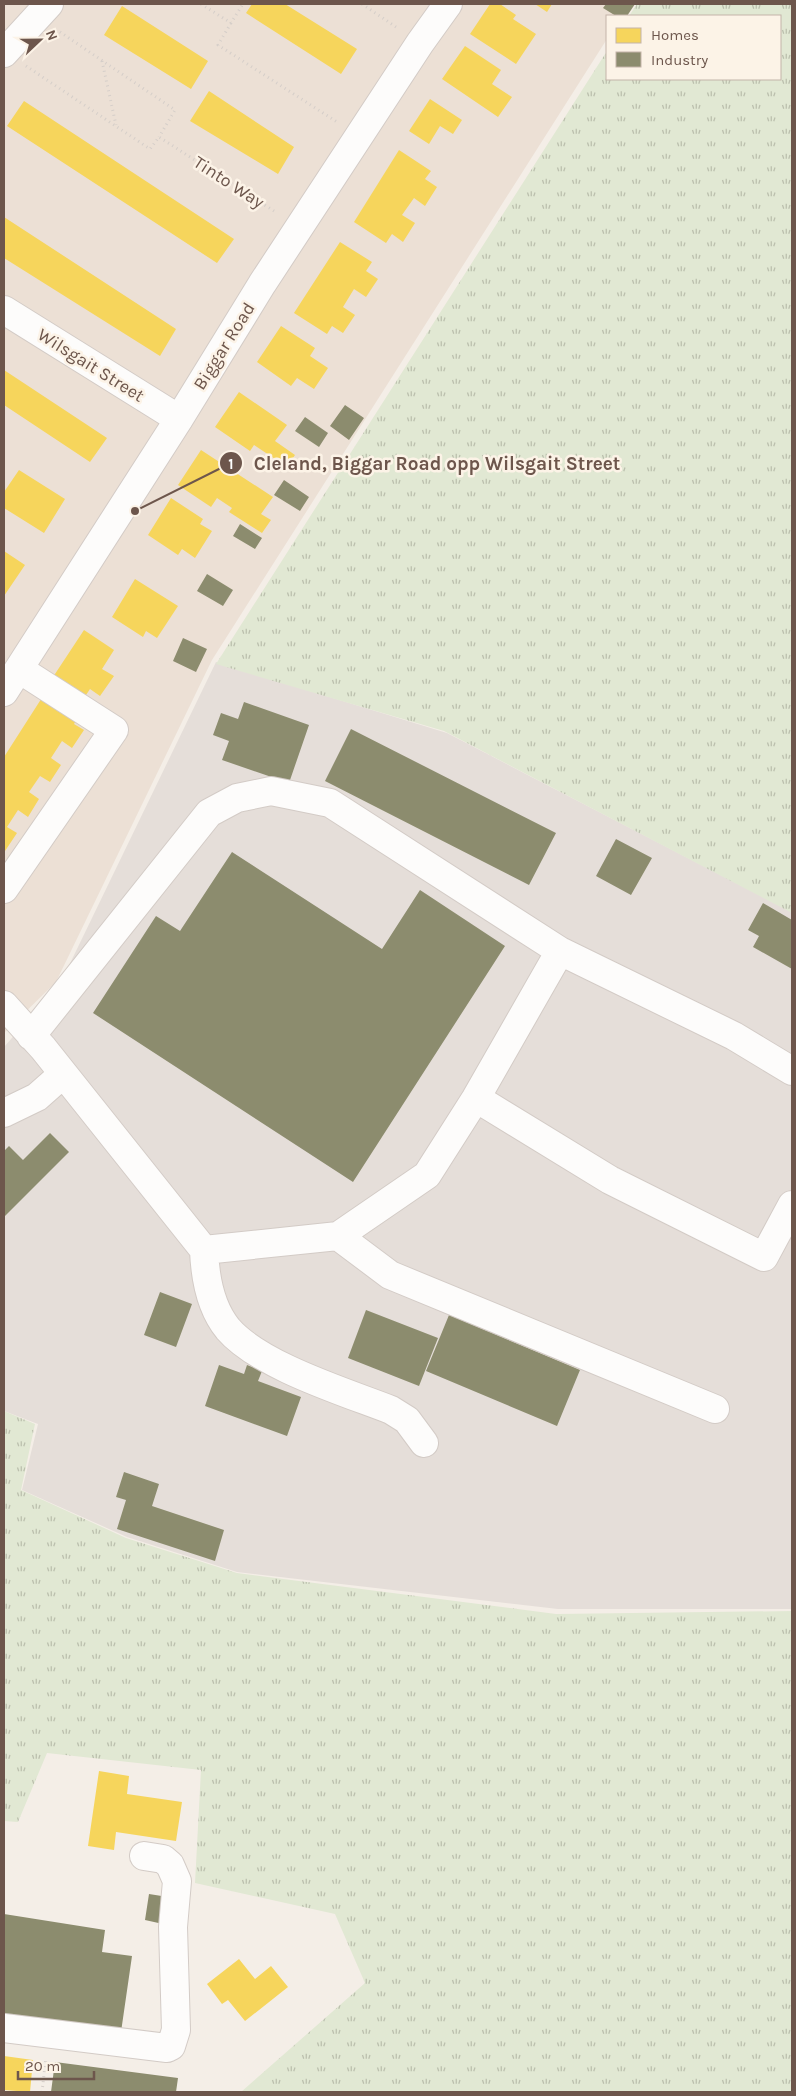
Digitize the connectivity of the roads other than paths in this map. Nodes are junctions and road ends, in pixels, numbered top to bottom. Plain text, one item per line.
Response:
1 (448, 4) edge
2 (43, 10) edge
3 (4, 53) edge
4 (4, 310) edge
5 (179, 419) junction
6 (19, 669) junction
7 (4, 692) edge
8 (4, 889) edge
9 (560, 951) junction
10 (4, 1005) edge
11 (31, 1036) junction
12 (792, 1070) edge
13 (63, 1074) junction
14 (476, 1098) junction
15 (4, 1113) edge
16 (792, 1205) edge
17 (338, 1236) junction
18 (204, 1250) junction
19 (715, 1409) dead end
20 (424, 1443) dead end
21 (144, 1856) dead end
22 (4, 2028) edge

1 - 5 street, Biggar Road
2 - 3 street
4 - 5 street, Wilsgait Street
5 - 6 street, Biggar Road
6 - 7 street, Biggar Road
6 - 8 street
9 - 11 street
9 - 12 street
9 - 14 street
10 - 11 street
11 - 13 street
13 - 15 street
13 - 18 street
14 - 16 street
14 - 17 street
17 - 18 street
17 - 19 street
18 - 20 street
21 - 22 street

